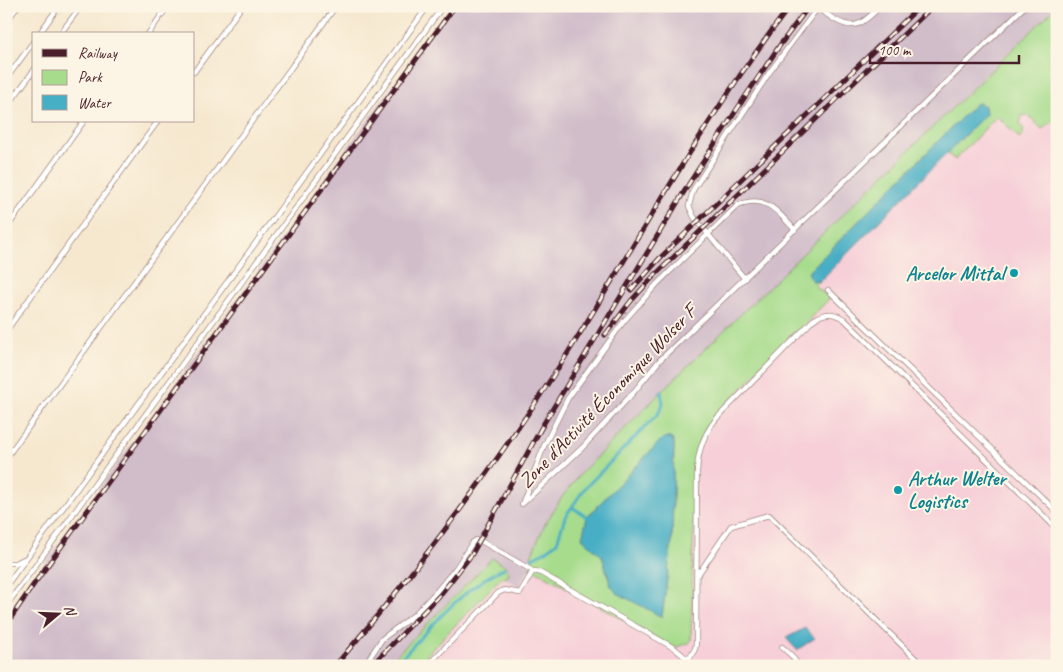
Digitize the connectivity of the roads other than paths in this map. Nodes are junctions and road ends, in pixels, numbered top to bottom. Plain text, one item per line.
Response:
1 (18, 6) edge
2 (59, 6) edge
3 (80, 6) edge
4 (168, 6) edge
5 (242, 6) edge
6 (336, 6) edge
7 (428, 6) edge
8 (443, 6) edge
9 (881, 6) edge
10 (1025, 6) edge
11 (818, 7) edge
12 (6, 22) edge
13 (40, 32) edge
14 (61, 32) edge
15 (149, 32) edge
16 (32, 44) edge
17 (195, 71) edge
18 (32, 73) edge
19 (6, 79) edge
20 (6, 108) edge
21 (83, 122) edge
22 (157, 122) edge
23 (6, 228) edge
24 (795, 230) junction
25 (707, 235) junction
26 (744, 279) junction
27 (828, 290) dead end
28 (6, 330) edge
29 (6, 458) edge
30 (1057, 512) edge
31 (1057, 529) edge
32 (25, 558) junction
33 (6, 563) edge
34 (531, 570) junction
35 (697, 577) junction
36 (6, 586) edge
37 (6, 606) edge
38 (782, 647) dead end
39 (689, 659) junction
40 (364, 666) edge
41 (428, 666) edge
42 (696, 666) edge
43 (799, 666) edge
44 (923, 666) edge

1 - 12 lane
2 - 13 lane
3 - 14 lane
4 - 15 lane
5 - 17 lane
6 - 29 lane
7 - 32 lane
8 - 37 lane
9 - 11 lane
10 - 24 lane, Zone d'Activité Économique Wolser F
11 - 25 lane
16 - 19 lane
18 - 20 lane
21 - 23 lane
22 - 28 lane
24 - 25 lane, Zone d'Activité Économique Wolser F
24 - 26 lane, Zone d'Activité Économique Wolser F
25 - 26 lane
25 - 26 lane, Zone d'Activité Économique Wolser F
27 - 30 lane
31 - 35 lane
32 - 33 lane
32 - 36 lane
34 - 39 lane
34 - 40 lane
34 - 41 lane
35 - 39 lane
35 - 44 lane
38 - 43 lane
39 - 42 lane

